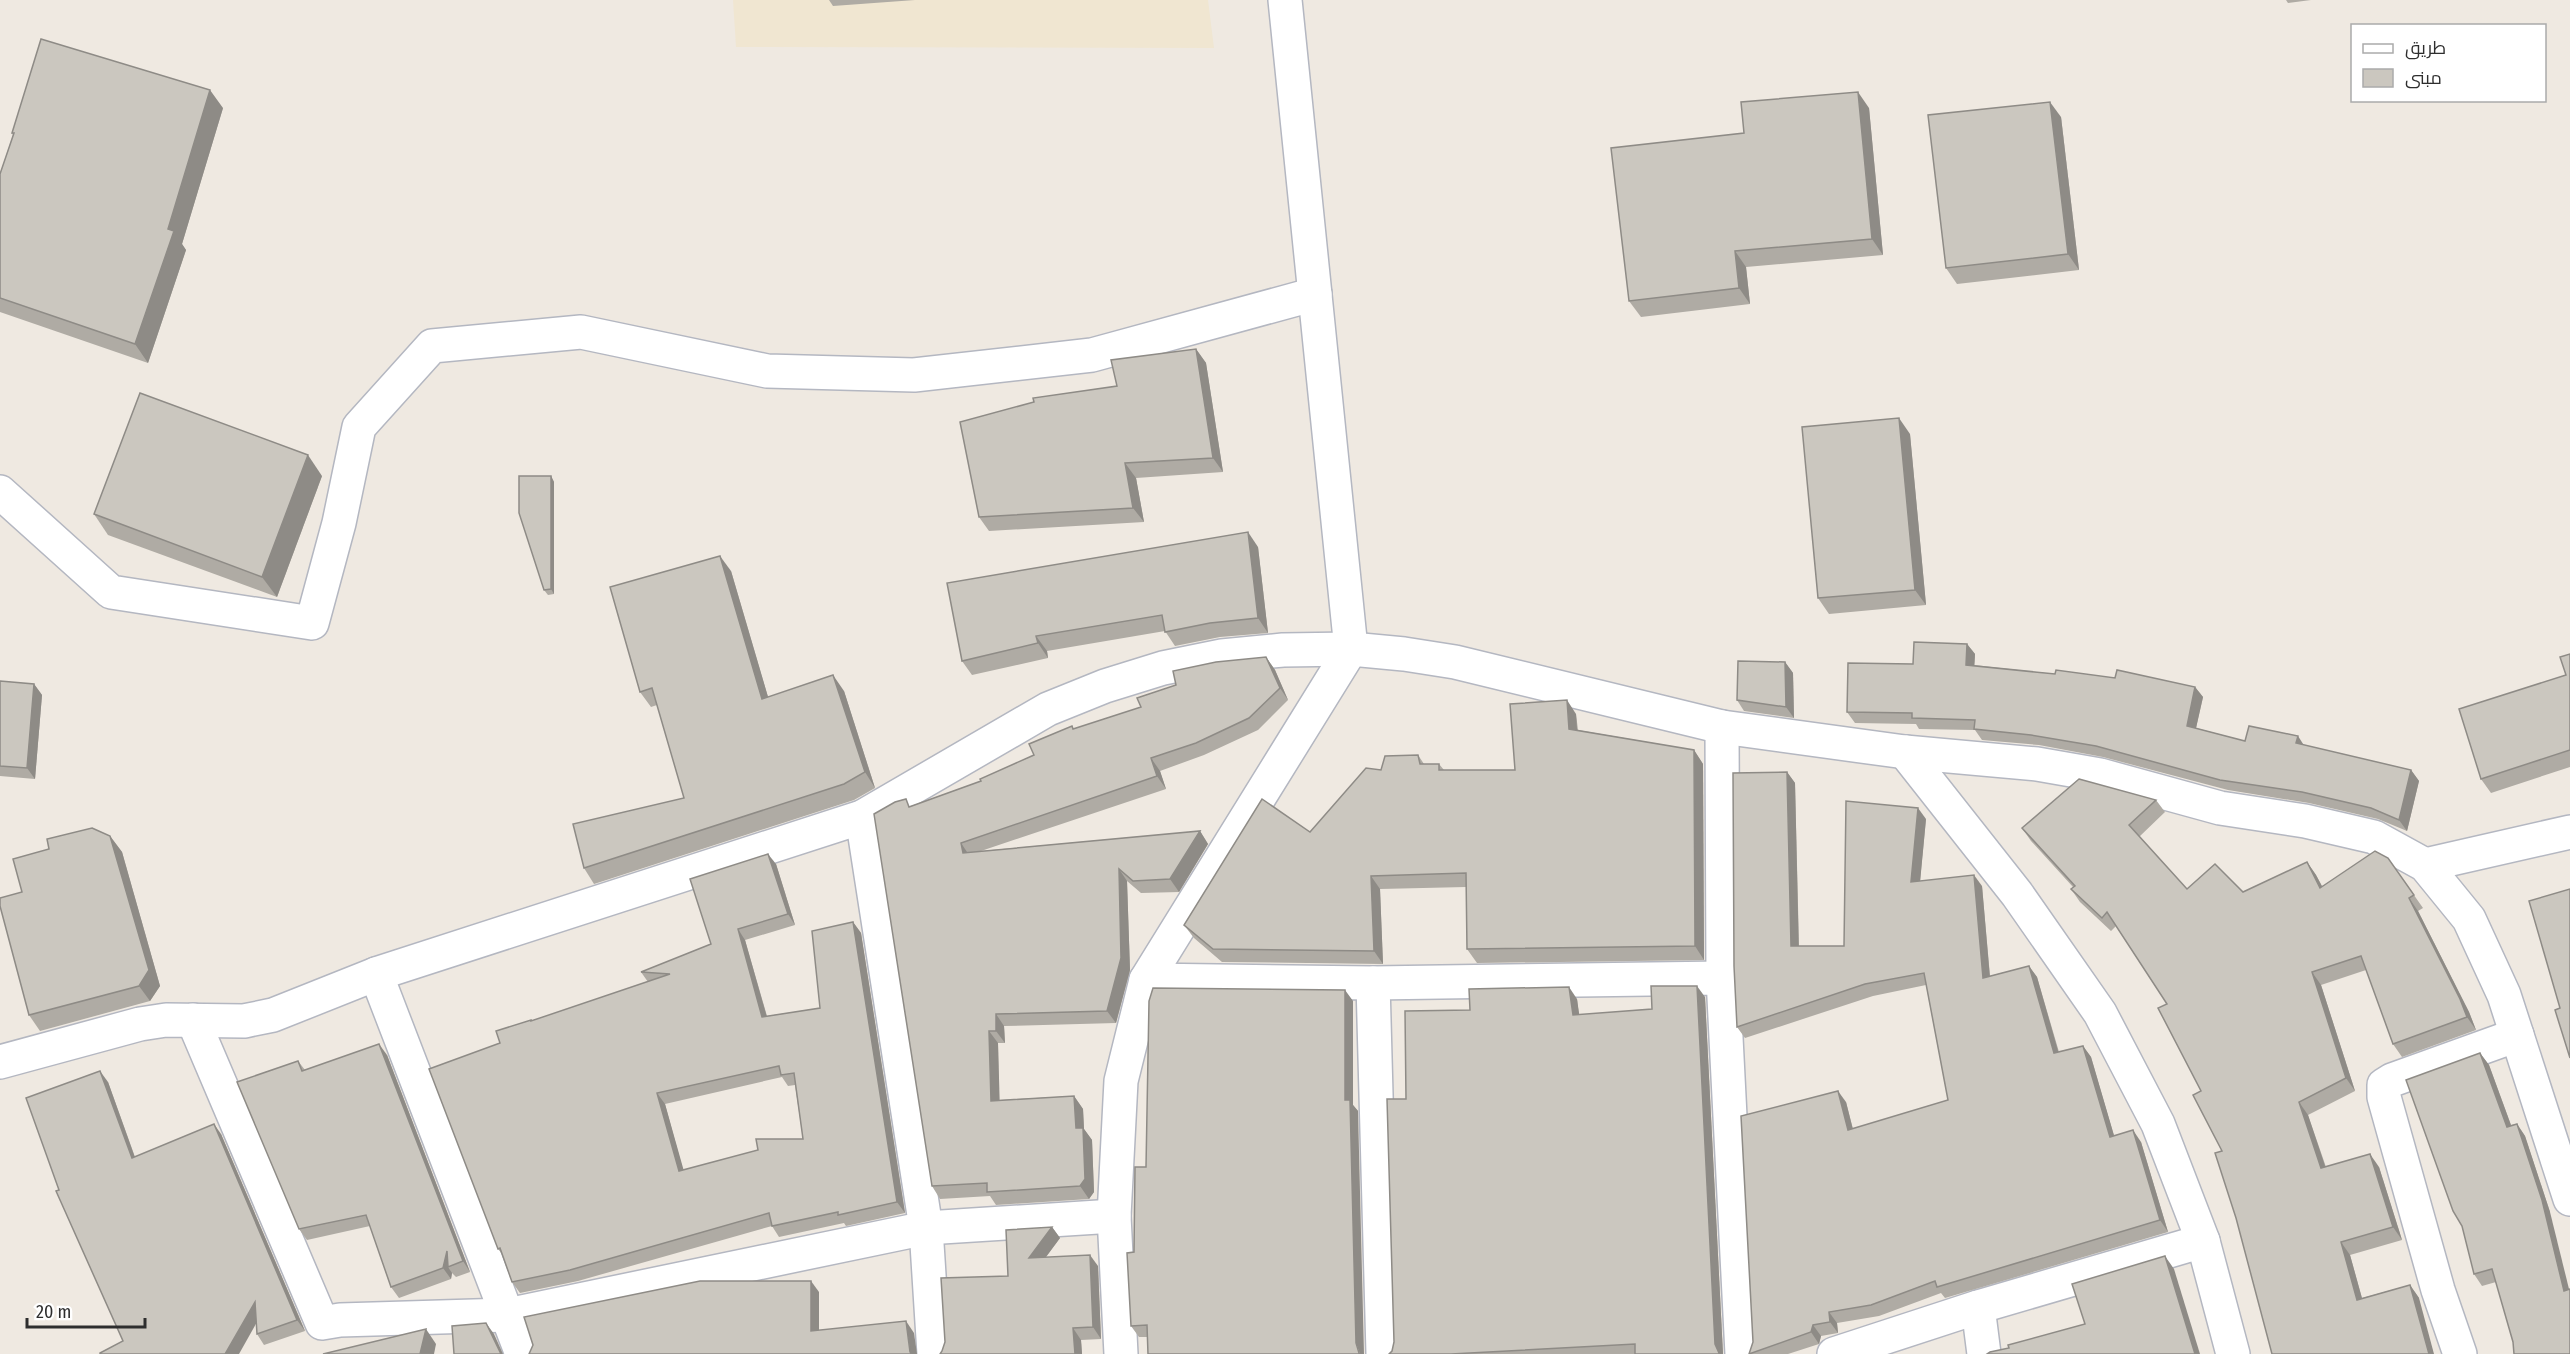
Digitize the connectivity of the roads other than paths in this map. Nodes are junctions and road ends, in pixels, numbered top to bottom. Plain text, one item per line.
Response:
1 (1285, 0) edge
2 (1315, 294) junction
3 (0, 492) edge
4 (1351, 649) junction
5 (1722, 727) junction
6 (1905, 752) junction
7 (862, 817) junction
8 (2570, 832) edge
9 (2425, 865) junction
10 (376, 974) junction
11 (1723, 978) junction
12 (1146, 980) junction
13 (1373, 983) junction
14 (194, 1020) junction
15 (2517, 1035) junction
16 (0, 1062) edge
17 (2570, 1199) edge
18 (1114, 1216) junction
19 (926, 1228) junction
20 (2203, 1241) junction
21 (1978, 1307) junction
22 (507, 1316) junction
23 (522, 1354) edge
24 (934, 1354) edge
25 (1121, 1354) edge
26 (1383, 1354) edge
27 (1742, 1354) edge
28 (1834, 1354) edge
29 (1984, 1354) edge
30 (2233, 1354) edge
31 (2460, 1354) edge

1 - 2 street
2 - 3 street
2 - 4 street
4 - 5 street
4 - 7 street
4 - 12 street
5 - 6 street
5 - 11 street
6 - 9 street
6 - 20 street
7 - 10 street
7 - 19 street
8 - 9 street
9 - 15 street
10 - 14 street
10 - 22 street
11 - 13 street
11 - 27 street
12 - 13 street
12 - 18 street
13 - 26 street
14 - 16 street
14 - 22 street
15 - 17 street
15 - 31 street
18 - 19 street
18 - 25 street
19 - 22 street
19 - 24 street
20 - 21 street
20 - 30 street
21 - 28 street
21 - 29 street
22 - 23 street

